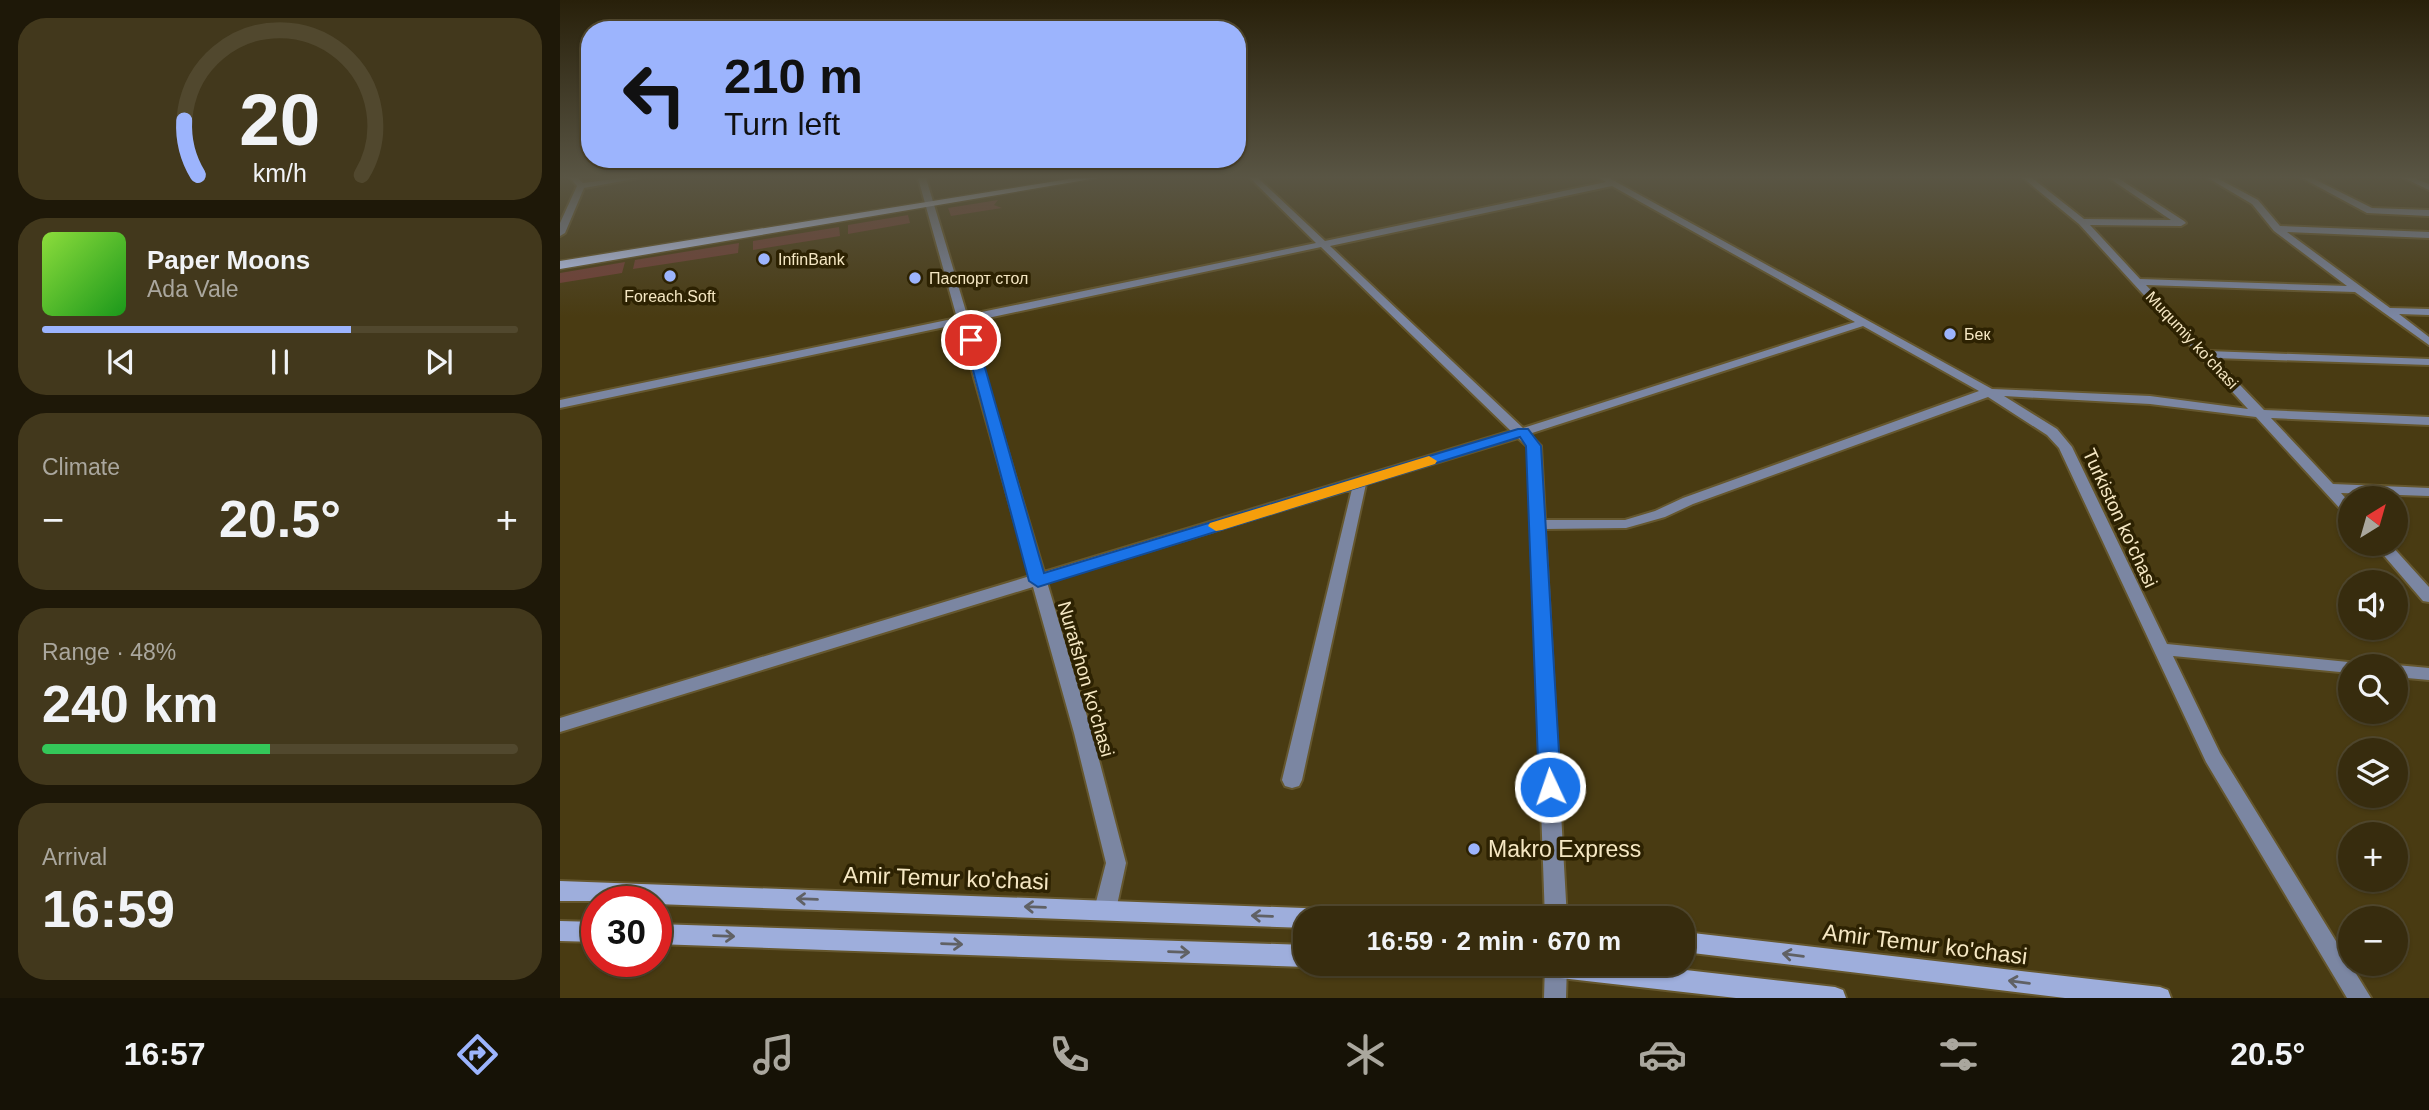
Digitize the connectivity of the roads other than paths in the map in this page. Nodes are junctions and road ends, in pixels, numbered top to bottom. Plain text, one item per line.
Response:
1 (769, 225) edge
2 (789, 225) edge
3 (936, 225) edge
4 (1303, 225) edge
5 (1415, 225) edge
6 (1687, 225) edge
7 (2084, 225) edge
8 (2273, 225) edge
9 (2277, 229) junction
10 (2429, 235) edge
11 (1324, 245) junction
12 (560, 257) edge
13 (560, 265) edge
14 (2137, 282) junction
15 (2361, 289) junction
16 (2390, 311) junction
17 (2429, 312) edge
18 (965, 319) junction
19 (1862, 323) junction
20 (2429, 342) edge
21 (2207, 354) junction
22 (2429, 362) edge
23 (1989, 393) junction
24 (560, 404) edge
25 (2261, 414) junction
26 (2429, 421) edge
27 (1523, 432) junction
28 (1360, 482) junction
29 (2330, 488) junction
30 (2429, 492) edge
31 (2338, 497) edge
32 (1537, 525) junction
33 (2392, 556) edge
34 (2412, 579) junction
35 (2429, 579) edge
36 (1038, 581) junction
37 (2429, 597) edge
38 (2161, 649) junction
39 (2338, 666) edge
40 (2408, 672) edge
41 (2429, 674) edge
42 (560, 725) edge
43 (1292, 780) dead end
44 (560, 891) edge
45 (1555, 906) edge
46 (1105, 910) junction
47 (1293, 918) edge
48 (560, 931) edge
49 (581, 932) edge
50 (672, 935) edge
51 (1695, 943) edge
52 (1293, 956) edge
53 (1556, 976) edge
54 (1649, 976) edge
55 (1555, 998) edge
56 (1835, 998) edge
57 (2160, 998) edge
58 (2360, 998) edge

1 - 12 main road
2 - 13 main road
3 - 18 street, Nurafshon ko'chasi
4 - 11 street
5 - 11 street
6 - 19 street, Turkiston ko'chasi
7 - 14 street, Muqumiy ko'chasi
8 - 9 street
9 - 10 street
9 - 15 street
11 - 18 street
11 - 27 street
14 - 15 street
14 - 21 street, Muqumiy ko'chasi
15 - 16 street
16 - 17 street
16 - 20 street
18 - 24 street
18 - 36 street, Nurafshon ko'chasi
19 - 23 street, Turkiston ko'chasi
19 - 27 street
21 - 22 street
21 - 25 street, Muqumiy ko'chasi
23 - 25 street
23 - 32 street
23 - 38 street, Turkiston ko'chasi
25 - 26 street
25 - 29 street, Muqumiy ko'chasi
27 - 28 street
27 - 32 street
28 - 36 street
28 - 43 street
29 - 30 street
29 - 31 street, Muqumiy ko'chasi
32 - 45 street
33 - 34 street
34 - 35 street
34 - 37 street
36 - 42 street
36 - 46 street, Nurafshon ko'chasi
38 - 39 street
38 - 58 street, Turkiston ko'chasi
40 - 41 street
46 -> 44 main road, Amir Temur ko'chasi
47 -> 46 main road, Amir Temur ko'chasi
48 - 49 main road
50 -> 52 main road
57 -> 51 main road, Amir Temur ko'chasi
53 - 55 street
54 - 56 main road

